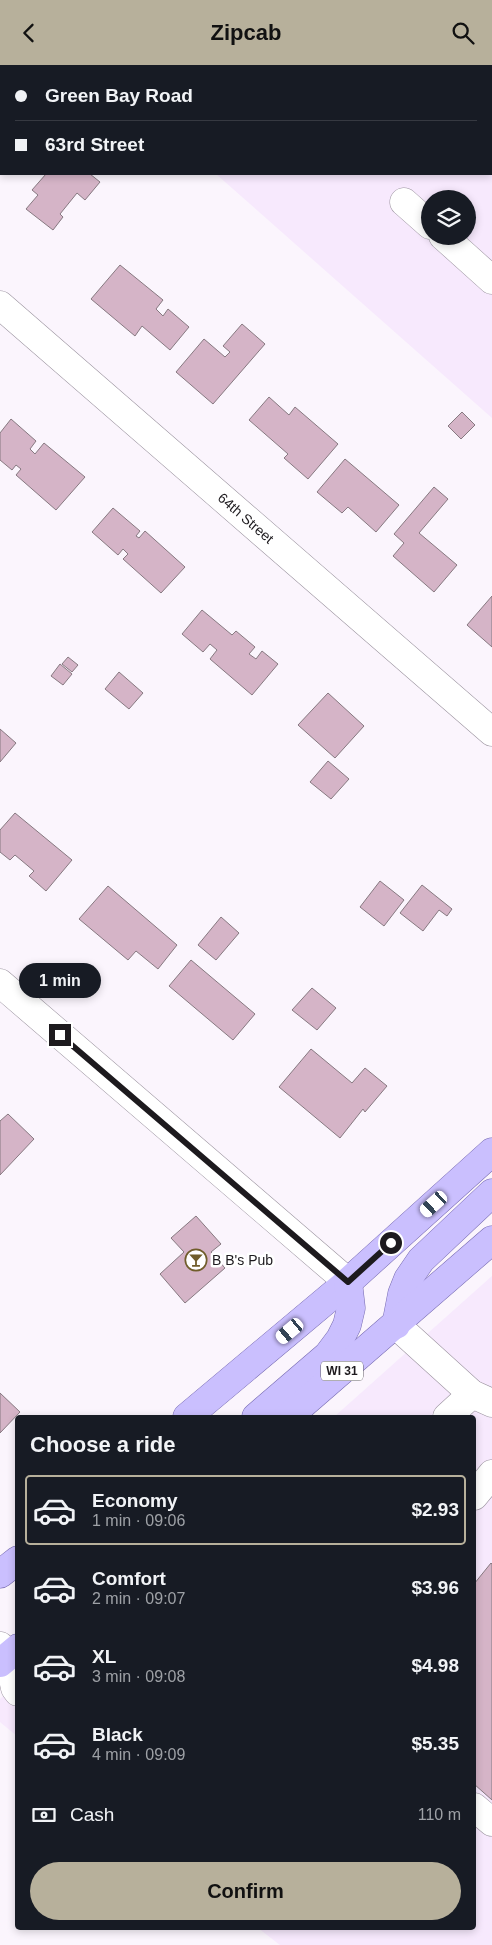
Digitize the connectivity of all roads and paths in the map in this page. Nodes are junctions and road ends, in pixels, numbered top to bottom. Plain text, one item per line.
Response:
1 (404, 202) dead end
2 (421, 217) edge
3 (453, 245) edge
4 (492, 280) edge
5 (0, 305) edge
6 (492, 732) edge
7 (0, 983) edge
8 (492, 1152) edge
9 (492, 1193) edge
10 (492, 1240) edge
11 (348, 1282) junction
12 (396, 1325) junction
13 (482, 1398) edge
14 (189, 1415) edge
15 (258, 1415) edge
16 (290, 1415) edge
17 (450, 1415) edge
18 (492, 1475) edge
19 (476, 1495) edge
20 (15, 1562) edge
21 (0, 1574) edge
22 (6, 1653) edge
23 (15, 1688) edge
24 (476, 1809) edge
25 (492, 1822) edge

1 - 2 street
3 - 4 street
5 - 6 street, 64th Street
7 - 11 street
8 - 11 main road
9 - 12 main road
10 - 12 main road, WI 31
11 - 14 main road
11 - 15 main road
12 - 13 street
12 - 16 main road, WI 31
13 - 17 street
18 - 19 street
20 - 21 main road
22 - 23 street
24 - 25 street

